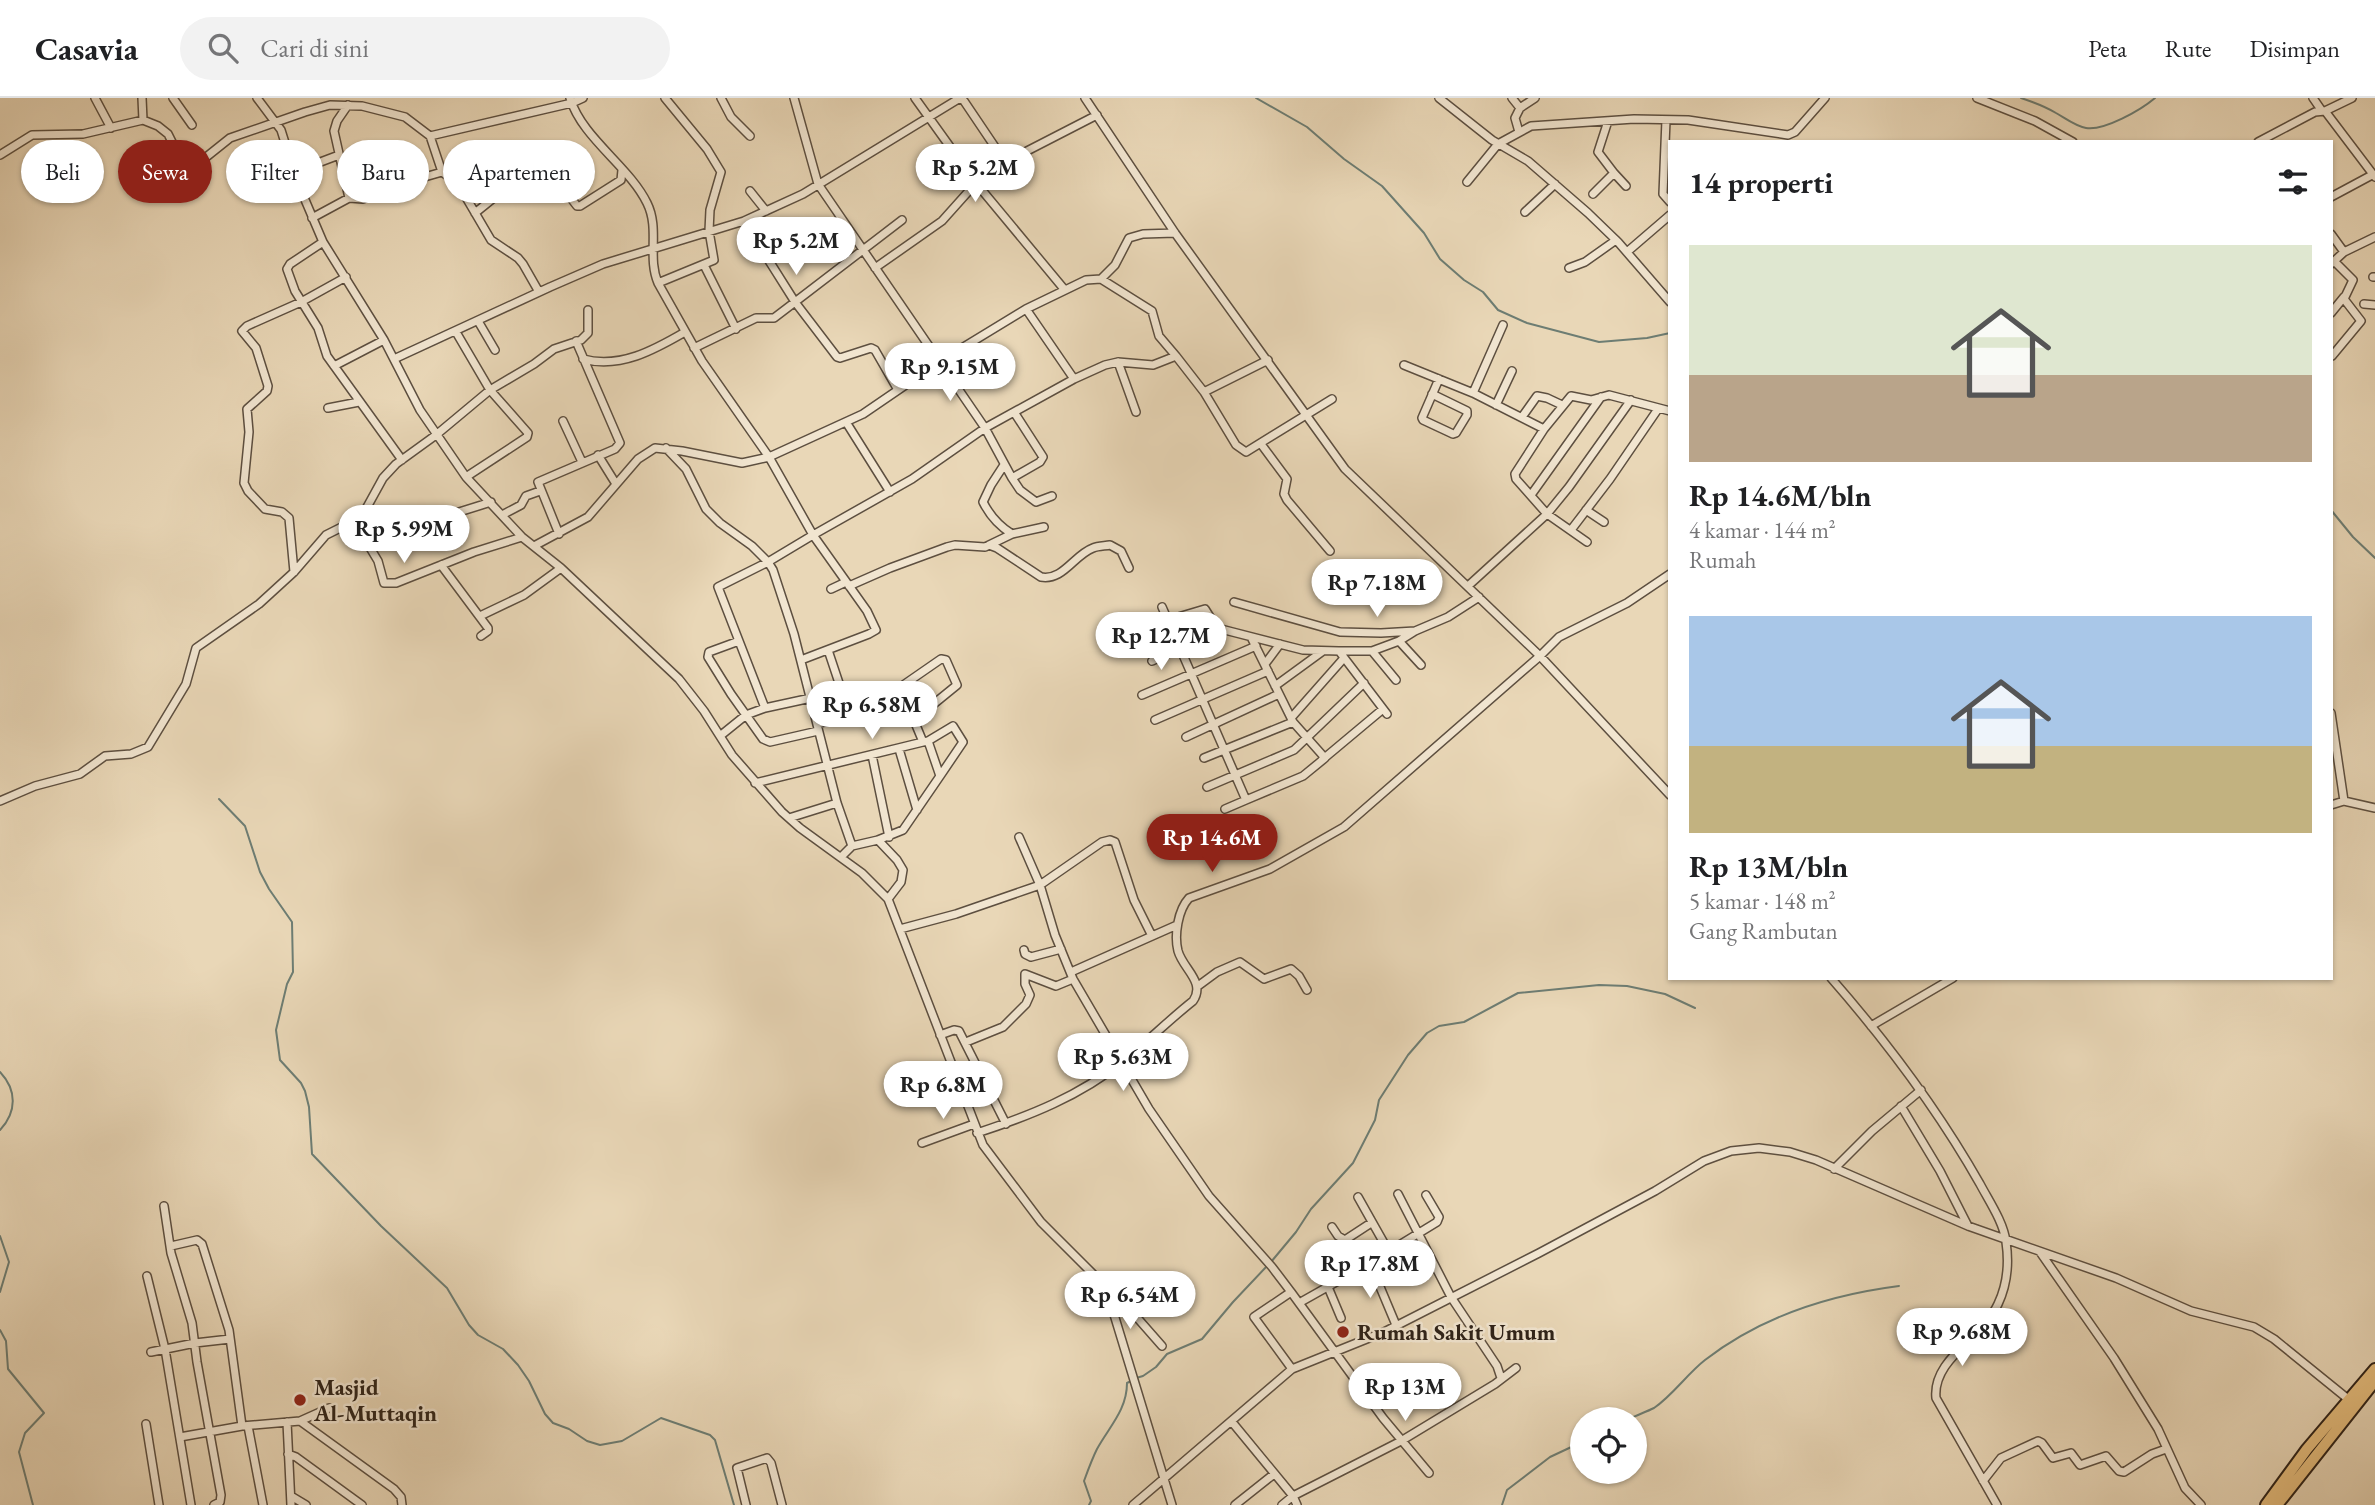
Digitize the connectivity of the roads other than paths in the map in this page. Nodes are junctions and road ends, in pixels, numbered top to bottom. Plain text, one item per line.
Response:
1 (95, 98) edge
2 (142, 98) edge
3 (173, 98) edge
4 (257, 98) edge
5 (583, 98) edge
6 (664, 98) edge
7 (721, 98) edge
8 (794, 98) edge
9 (915, 98) edge
10 (1085, 98) edge
11 (1439, 98) edge
12 (1512, 98) edge
13 (1535, 98) edge
14 (1825, 98) edge
15 (1977, 98) edge
16 (2313, 98) edge
17 (2352, 98) edge
18 (571, 101) edge
19 (363, 102) edge
20 (348, 105) junction
21 (1520, 108) junction
22 (2323, 111) junction
23 (1097, 116) junction
24 (927, 117) junction
25 (143, 120) junction
26 (1666, 120) junction
27 (1608, 121) junction
28 (275, 122) junction
29 (192, 125) dead end
30 (111, 128) junction
31 (1519, 132) junction
32 (430, 136) junction
33 (750, 136) dead end
34 (284, 140) edge
35 (2069, 140) edge
36 (2262, 140) edge
37 (1498, 144) junction
38 (337, 145) edge
39 (995, 147) dead end
40 (0, 155) edge
41 (622, 170) junction
42 (442, 172) junction
43 (1614, 173) junction
44 (429, 176) edge
45 (2373, 176) edge
46 (1467, 182) dead end
47 (976, 183) junction
48 (818, 184) junction
49 (1555, 184) junction
50 (1626, 186) dead end
51 (750, 191) dead end
52 (1593, 194) dead end
53 (2333, 196) edge
54 (1668, 200) edge
55 (306, 203) edge
56 (340, 203) edge
57 (765, 211) junction
58 (1525, 212) dead end
59 (475, 213) junction
60 (1668, 217) edge
61 (312, 218) junction
62 (902, 220) dead end
63 (744, 221) junction
64 (709, 231) junction
65 (1175, 233) junction
66 (2333, 237) edge
67 (2375, 237) edge
68 (1616, 240) junction
69 (323, 242) junction
70 (654, 247) junction
71 (863, 251) junction
72 (1627, 252) junction
73 (2344, 252) junction
74 (2333, 263) edge
75 (704, 265) junction
76 (875, 268) junction
77 (1569, 268) dead end
78 (346, 277) junction
79 (1101, 279) junction
80 (657, 283) junction
81 (1065, 289) junction
82 (539, 292) junction
83 (2344, 298) junction
84 (1668, 300) edge
85 (301, 302) junction
86 (795, 302) junction
87 (2364, 304) dead end
88 (2375, 305) edge
89 (1026, 309) junction
90 (587, 310) dead end
91 (2333, 311) edge
92 (478, 321) junction
93 (1503, 325) dead end
94 (736, 329) junction
95 (456, 332) junction
96 (685, 332) junction
97 (384, 340) junction
98 (576, 341) junction
99 (694, 348) junction
100 (495, 350) dead end
101 (2333, 355) edge
102 (1176, 356) junction
103 (394, 359) junction
104 (583, 359) junction
105 (1268, 360) junction
106 (939, 362) junction
107 (1118, 362) junction
108 (1404, 365) dead end
109 (334, 366) junction
110 (1512, 371) dead end
111 (1074, 379) junction
112 (1438, 379) junction
113 (490, 390) junction
114 (898, 390) junction
115 (1204, 392) junction
116 (1473, 393) junction
117 (1432, 394) junction
118 (1602, 396) junction
119 (1332, 400) dead end
120 (1631, 400) junction
121 (359, 402) junction
122 (1496, 405) junction
123 (1562, 405) junction
124 (328, 408) dead end
125 (1658, 409) junction
126 (1668, 411) edge
127 (1014, 412) junction
128 (1136, 412) dead end
129 (1307, 415) junction
130 (1522, 417) junction
131 (563, 421) dead end
132 (846, 422) junction
133 (985, 428) junction
134 (1544, 429) junction
135 (436, 435) junction
136 (1261, 444) junction
137 (666, 448) junction
138 (598, 455) junction
139 (769, 457) junction
140 (402, 460) junction
141 (582, 463) junction
142 (1004, 465) junction
143 (467, 477) junction
144 (1012, 478) junction
145 (616, 484) junction
146 (540, 491) junction
147 (890, 492) junction
148 (1531, 495) junction
149 (1052, 496) dead end
150 (491, 502) junction
151 (1586, 510) junction
152 (1547, 514) junction
153 (502, 515) junction
154 (1604, 522) dead end
155 (351, 526) junction
156 (1044, 527) dead end
157 (1571, 530) junction
158 (559, 534) junction
159 (1012, 534) junction
160 (813, 535) junction
161 (522, 537) junction
162 (1587, 542) dead end
163 (989, 545) junction
164 (369, 546) junction
165 (534, 546) junction
166 (1330, 551) dead end
167 (768, 562) junction
168 (441, 565) junction
169 (561, 568) junction
170 (1129, 568) dead end
171 (294, 572) junction
172 (1668, 575) edge
173 (847, 584) junction
174 (1468, 586) junction
175 (831, 589) dead end
176 (1479, 597) junction
177 (1234, 602) dead end
178 (1162, 607) dead end
179 (480, 616) junction
180 (1168, 620) junction
181 (1217, 628) junction
182 (1415, 631) junction
183 (481, 636) dead end
184 (1251, 637) junction
185 (739, 641) junction
186 (1399, 641) junction
187 (1280, 644) junction
188 (1256, 646) junction
189 (1180, 648) junction
190 (828, 650) junction
191 (1324, 650) junction
192 (1339, 651) junction
193 (1372, 651) junction
194 (1541, 656) junction
195 (1344, 658) junction
196 (801, 660) junction
197 (1152, 661) dead end
198 (1421, 665) dead end
199 (1266, 668) junction
200 (1191, 674) junction
201 (1396, 680) dead end
202 (1364, 683) junction
203 (1275, 686) junction
204 (1279, 694) junction
205 (1142, 695) dead end
206 (811, 698) junction
207 (906, 701) junction
208 (1203, 701) junction
209 (765, 708) junction
210 (746, 715) junction
211 (850, 716) junction
212 (914, 720) junction
213 (1155, 720) dead end
214 (1292, 720) junction
215 (1213, 725) junction
216 (818, 727) junction
217 (2333, 727) edge
218 (720, 736) junction
219 (1186, 737) dead end
220 (1306, 737) junction
221 (925, 742) junction
222 (899, 749) junction
223 (1224, 749) junction
224 (872, 755) junction
225 (1204, 758) dead end
226 (1325, 758) junction
227 (828, 766) junction
228 (1312, 770) dead end
229 (940, 776) junction
230 (1236, 776) junction
231 (755, 783) junction
232 (1207, 787) dead end
233 (1668, 793) edge
234 (1246, 800) junction
235 (0, 801) edge
236 (2344, 801) junction
237 (837, 803) junction
238 (2333, 804) edge
239 (2375, 808) edge
240 (1225, 809) dead end
241 (918, 810) junction
242 (789, 818) junction
243 (889, 837) junction
244 (1019, 837) dead end
245 (878, 840) junction
246 (852, 846) junction
247 (841, 857) junction
248 (1040, 885) junction
249 (888, 899) junction
250 (1177, 925) junction
251 (900, 929) junction
252 (1152, 936) junction
253 (1061, 949) junction
254 (1024, 950) dead end
255 (1072, 976) junction
256 (1833, 980) edge
257 (1950, 980) edge
258 (1198, 986) junction
259 (1307, 990) dead end
260 (1871, 1026) junction
261 (940, 1035) junction
262 (966, 1042) junction
263 (1121, 1063) junction
264 (1922, 1090) junction
265 (1900, 1106) junction
266 (974, 1124) junction
267 (1006, 1124) junction
268 (977, 1133) junction
269 (922, 1143) dead end
270 (1834, 1169) junction
271 (1398, 1194) dead end
272 (1426, 1195) dead end
273 (1358, 1197) dead end
274 (164, 1206) dead end
275 (1371, 1223) junction
276 (1968, 1226) junction
277 (1332, 1227) dead end
278 (1418, 1233) junction
279 (2006, 1239) junction
280 (171, 1245) junction
281 (2039, 1251) junction
282 (1389, 1252) junction
283 (1370, 1264) junction
284 (147, 1276) dead end
285 (1328, 1287) junction
286 (1291, 1292) junction
287 (1451, 1297) junction
288 (1109, 1298) junction
289 (1299, 1303) junction
290 (1341, 1318) dead end
291 (1396, 1325) junction
292 (230, 1339) junction
293 (195, 1343) junction
294 (1162, 1346) dead end
295 (165, 1349) junction
296 (151, 1352) dead end
297 (1334, 1352) junction
298 (1516, 1368) dead end
299 (1292, 1369) junction
300 (2375, 1369) edge
301 (1501, 1378) junction
302 (2375, 1381) edge
303 (2348, 1399) junction
304 (329, 1408) dead end
305 (300, 1420) junction
306 (287, 1422) junction
307 (1232, 1422) junction
308 (146, 1424) dead end
309 (245, 1426) junction
310 (210, 1433) junction
311 (180, 1437) junction
312 (1401, 1441) junction
313 (2166, 1450) junction
314 (288, 1454) junction
315 (1429, 1473) dead end
316 (1274, 1474) junction
317 (1164, 1480) junction
318 (1983, 1481) junction
319 (291, 1496) junction
320 (1293, 1496) junction
321 (218, 1504) edge
322 (159, 1505) edge
323 (191, 1505) edge
324 (262, 1505) edge
325 (291, 1505) edge
326 (306, 1505) edge
327 (362, 1505) edge
328 (402, 1505) edge
329 (746, 1505) edge
330 (782, 1505) edge
331 (1133, 1505) edge
332 (1172, 1505) edge
333 (1235, 1505) edge
334 (1282, 1505) edge
335 (1297, 1505) edge
336 (1997, 1505) edge
337 (2201, 1505) edge
338 (2266, 1505) edge
339 (2277, 1505) edge

1 - 30 street
2 - 25 street
3 - 29 street
4 - 28 street
5 - 18 street
6 - 64 street
7 - 33 street
8 - 48 street
9 - 24 street
10 - 23 street
11 - 37 street
12 - 21 street
13 - 21 street
14 - 26 street
15 - 35 street
16 - 22 street
17 - 22 street
18 - 32 street
18 - 41 street
19 - 20 street
19 - 32 street
20 - 28 street
20 - 38 street
21 - 31 street
22 - 36 street
22 - 45 street
23 - 47 street
23 - 65 street
24 - 39 street
24 - 47 street
24 - 48 street
25 - 28 street
25 - 30 street
26 - 27 street
26 - 54 street
27 - 31 street
27 - 43 street
28 - 34 street
30 - 40 street
31 - 37 street
32 - 42 street
37 - 46 street
37 - 49 street
41 - 59 street
41 - 70 street
42 - 44 street
42 - 59 street
43 - 50 street
43 - 52 street
45 - 53 street
47 - 76 street
47 - 81 street
48 - 57 street
48 - 71 street
49 - 58 street
49 - 68 street
51 - 57 street
55 - 61 street
56 - 61 street
57 - 63 street
59 - 82 street
60 - 72 street
61 - 69 street
62 - 71 street
63 - 64 street
63 - 86 street
64 - 70 street
64 - 75 street
65 - 79 street
65 - 105 street
66 - 73 street
67 - 73 street
68 - 72 street
68 - 77 street
69 - 78 street
69 - 85 street
70 - 80 street
70 - 82 street
71 - 76 street
71 - 86 street
72 - 84 street
73 - 74 street
74 - 83 street
75 - 80 street
75 - 94 street
76 - 106 street
78 - 85 street
78 - 97 street
79 - 81 street
79 - 102 street
80 - 96 street
81 - 89 street
82 - 92 street
83 - 91 street
83 - 101 street
85 - 109 street
85 - 171 street
86 - 94 street
86 - 114 street
87 - 88 street
89 - 106 street
89 - 111 street
90 - 98 street
92 - 95 street
92 - 100 street
93 - 116 street
94 - 99 street
95 - 103 street
95 - 113 street
96 - 99 street
96 - 104 street
97 - 103 street
97 - 109 street
98 - 104 street
98 - 113 street
99 - 139 street
102 - 107 street
102 - 115 street
103 - 135 street
104 - 138 street
105 - 115 street
105 - 129 street
106 - 114 street
106 - 133 street
107 - 111 street
107 - 128 street
108 - 112 street
109 - 121 street
110 - 122 street
111 - 127 street
112 - 116 street
112 - 117 street
113 - 135 street
113 - 143 street
114 - 132 street
115 - 136 street
116 - 122 street
117 - 117 street
118 - 120 street
118 - 123 street
118 - 148 street
119 - 129 street
120 - 125 street
120 - 152 street
121 - 124 street
121 - 140 street
122 - 130 street
123 - 130 street
123 - 134 street
125 - 126 street
125 - 151 street
127 - 133 street
127 - 144 street
129 - 136 street
129 - 174 street
130 - 134 street
131 - 141 street
132 - 139 street
132 - 147 street
133 - 142 street
133 - 147 street
134 - 148 street
135 - 140 street
135 - 143 street
136 - 166 street
137 - 139 street
137 - 145 street
137 - 167 street
138 - 141 street
138 - 145 street
139 - 160 street
140 - 155 street
141 - 146 street
142 - 144 street
142 - 159 street
143 - 150 street
144 - 149 street
145 - 158 street
146 - 153 street
146 - 158 street
147 - 160 street
148 - 152 street
150 - 153 street
150 - 164 street
151 - 154 street
151 - 157 street
152 - 157 street
152 - 174 street
153 - 161 street
155 - 164 street
155 - 171 street
156 - 159 street
157 - 162 street
158 - 165 street
159 - 163 street
160 - 167 street
160 - 173 street
161 - 165 street
161 - 168 street
163 - 170 street
163 - 173 street
164 - 168 street
165 - 169 street
167 - 185 street
167 - 196 street
168 - 179 street
169 - 179 street
169 - 218 street
171 - 235 street
172 - 194 street
173 - 175 street
173 - 190 street
174 - 176 street
176 - 182 street
176 - 194 street
177 - 182 street
178 - 180 street
179 - 183 street
180 - 181 street
180 - 189 street
181 - 184 street
181 - 189 street
182 - 186 street
184 - 187 street
184 - 188 street
185 - 209 street
185 - 210 street
186 - 193 street
186 - 198 street
187 - 191 street
187 - 199 street
188 - 199 street
188 - 200 street
189 - 197 street
189 - 200 street
190 - 196 street
190 - 211 street
191 - 192 street
191 - 203 street
192 - 193 street
192 - 195 street
193 - 201 street
194 - 233 street
194 - 250 street
195 - 202 street
195 - 214 street
196 - 206 street
199 - 203 street
199 - 208 street
200 - 205 street
200 - 208 street
202 - 220 street
202 - 226 street
203 - 204 street
204 - 214 street
204 - 215 street
206 - 209 street
206 - 216 street
207 - 211 street
207 - 212 street
207 - 212 street
208 - 213 street
208 - 215 street
209 - 210 street
210 - 216 street
210 - 218 street
211 - 216 street
212 - 221 street
214 - 220 street
214 - 223 street
215 - 219 street
215 - 223 street
216 - 227 street
217 - 236 street
218 - 231 street
220 - 226 street
220 - 230 street
221 - 222 street
221 - 229 street
221 - 229 street
222 - 224 street
222 - 241 street
223 - 225 street
223 - 230 street
224 - 227 street
224 - 243 street
226 - 228 street
226 - 234 street
227 - 231 street
227 - 237 street
229 - 241 street
230 - 232 street
230 - 234 street
231 - 242 street
234 - 240 street
236 - 238 street
236 - 239 street
237 - 242 street
237 - 246 street
241 - 243 street
242 - 247 street
243 - 245 street
244 - 248 street
245 - 246 street
245 - 249 street
246 - 247 street
247 - 249 street
248 - 251 street
248 - 252 street
248 - 253 street
249 - 251 street
250 - 252 street
250 - 258 street
251 - 261 street
252 - 255 street
253 - 254 street
253 - 255 street
255 - 262 street
255 - 263 street
256 - 260 street
257 - 260 street
258 - 259 street
258 - 263 street
260 - 264 street
261 - 262 street
261 - 266 street
262 - 267 street
263 - 267 street
263 - 286 street
264 - 265 street
264 - 279 street
265 - 270 street
265 - 276 street
266 - 268 street
266 - 269 street
267 - 268 street
268 - 288 street
270 - 276 street
270 - 287 street
271 - 278 street
272 - 278 street
273 - 275 street
274 - 280 street
275 - 277 street
275 - 282 street
276 - 279 street
278 - 282 street
278 - 287 street
279 - 281 street
279 - 318 street
280 - 292 street
280 - 293 street
281 - 303 street
281 - 313 street
282 - 283 street
283 - 285 street
283 - 291 street
284 - 295 street
285 - 289 street
285 - 290 street
286 - 289 street
286 - 299 street
287 - 291 street
287 - 301 street
288 - 294 street
288 - 317 street
289 - 297 street
291 - 297 street
292 - 293 street
292 - 309 street
293 - 295 street
293 - 310 street
295 - 296 street
295 - 311 street
297 - 299 street
297 - 312 street
298 - 301 street
299 - 307 street
300 - 303 highway
301 - 312 street
302 - 339 highway
303 - 338 highway
304 - 305 street
305 - 306 street
305 - 328 street
306 - 309 street
306 - 314 street
307 - 316 street
307 - 317 street
308 - 322 street
309 - 310 street
309 - 324 street
310 - 311 street
310 - 321 street
311 - 323 street
312 - 315 street
312 - 320 street
313 - 318 street
313 - 337 street
314 - 319 street
314 - 327 street
316 - 320 street
316 - 333 street
317 - 331 street
317 - 332 street
318 - 336 street
319 - 325 street
319 - 326 street
320 - 334 street
320 - 335 street
329 - 330 street

